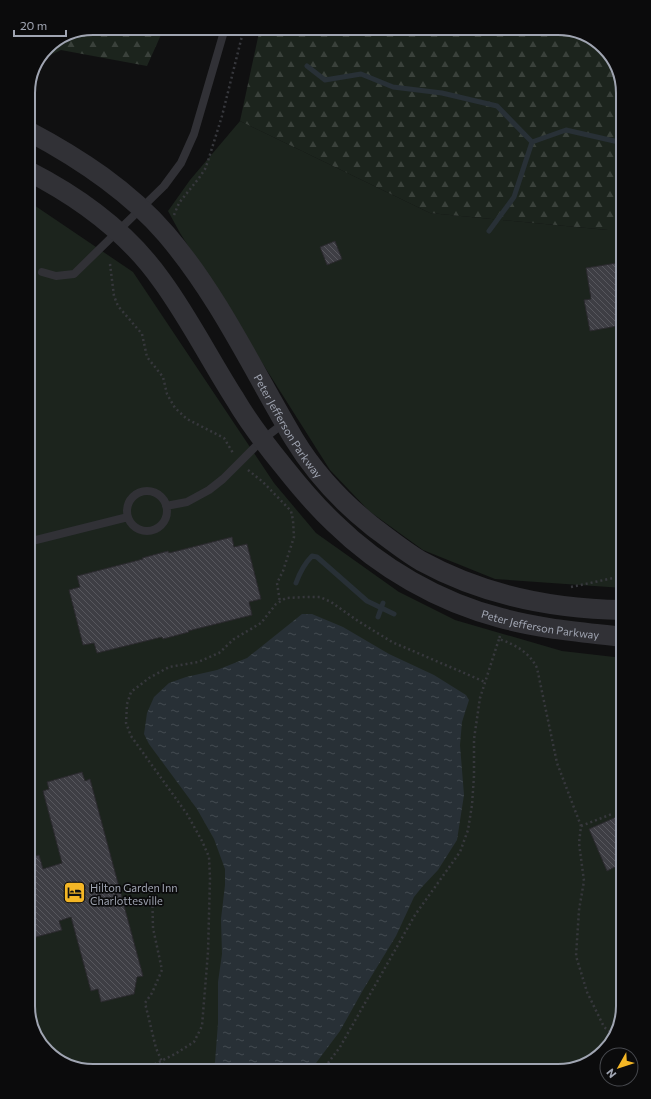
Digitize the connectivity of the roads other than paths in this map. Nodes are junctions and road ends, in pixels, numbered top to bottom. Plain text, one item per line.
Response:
1 (223, 35) edge
2 (35, 135) edge
3 (35, 175) edge
4 (141, 208) junction
5 (118, 232) junction
6 (42, 272) dead end
7 (285, 422) junction
8 (262, 440) junction
9 (166, 506) junction
10 (128, 517) junction
11 (35, 540) edge
12 (616, 610) edge
13 (616, 636) edge

1 - 4 lane
2 - 4 street, Peter Jefferson Parkway
3 - 5 street, Peter Jefferson Parkway
4 - 5 lane
4 - 7 street, Peter Jefferson Parkway
5 - 6 lane
5 - 8 street, Peter Jefferson Parkway
7 - 8 lane
7 - 12 street, Peter Jefferson Parkway
8 - 9 lane
8 - 13 street, Peter Jefferson Parkway
9 - 10 lane
9 - 10 lane
10 - 11 lane

